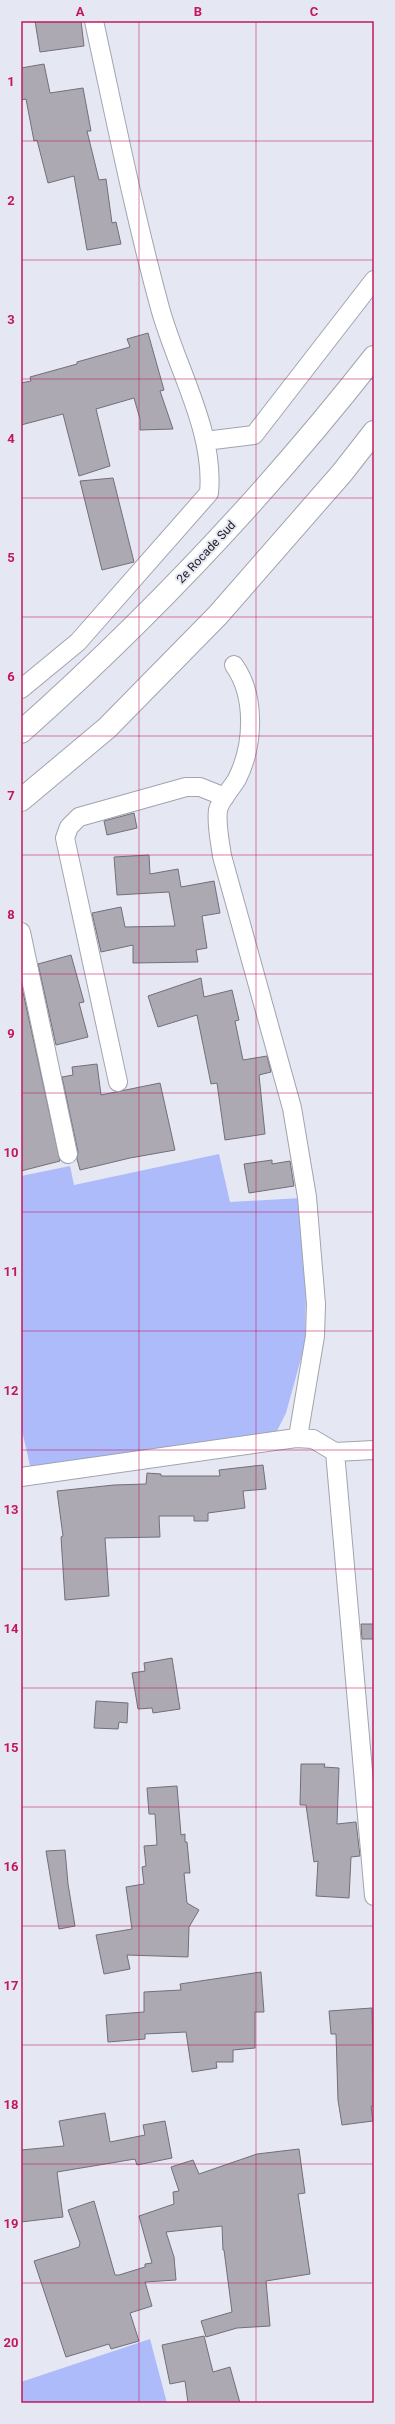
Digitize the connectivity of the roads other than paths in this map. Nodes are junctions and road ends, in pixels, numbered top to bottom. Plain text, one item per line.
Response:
1 (94, 21) edge
2 (374, 280) edge
3 (374, 357) edge
4 (374, 432) edge
5 (205, 441) junction
6 (234, 665) dead end
7 (21, 688) edge
8 (21, 732) edge
9 (225, 797) junction
10 (21, 800) edge
11 (21, 932) edge
12 (118, 1082) dead end
13 (68, 1154) dead end
14 (296, 1438) junction
15 (374, 1450) edge
16 (335, 1452) junction
17 (21, 1477) edge
18 (374, 1896) edge

1 - 5 street
2 - 5 street
3 - 8 highway, 2e Rocade Sud
4 - 10 highway
5 - 7 street
6 - 9 street
9 - 12 street
9 - 14 street
11 - 13 street
14 - 16 street
14 - 17 street
15 - 16 street
16 - 18 street

